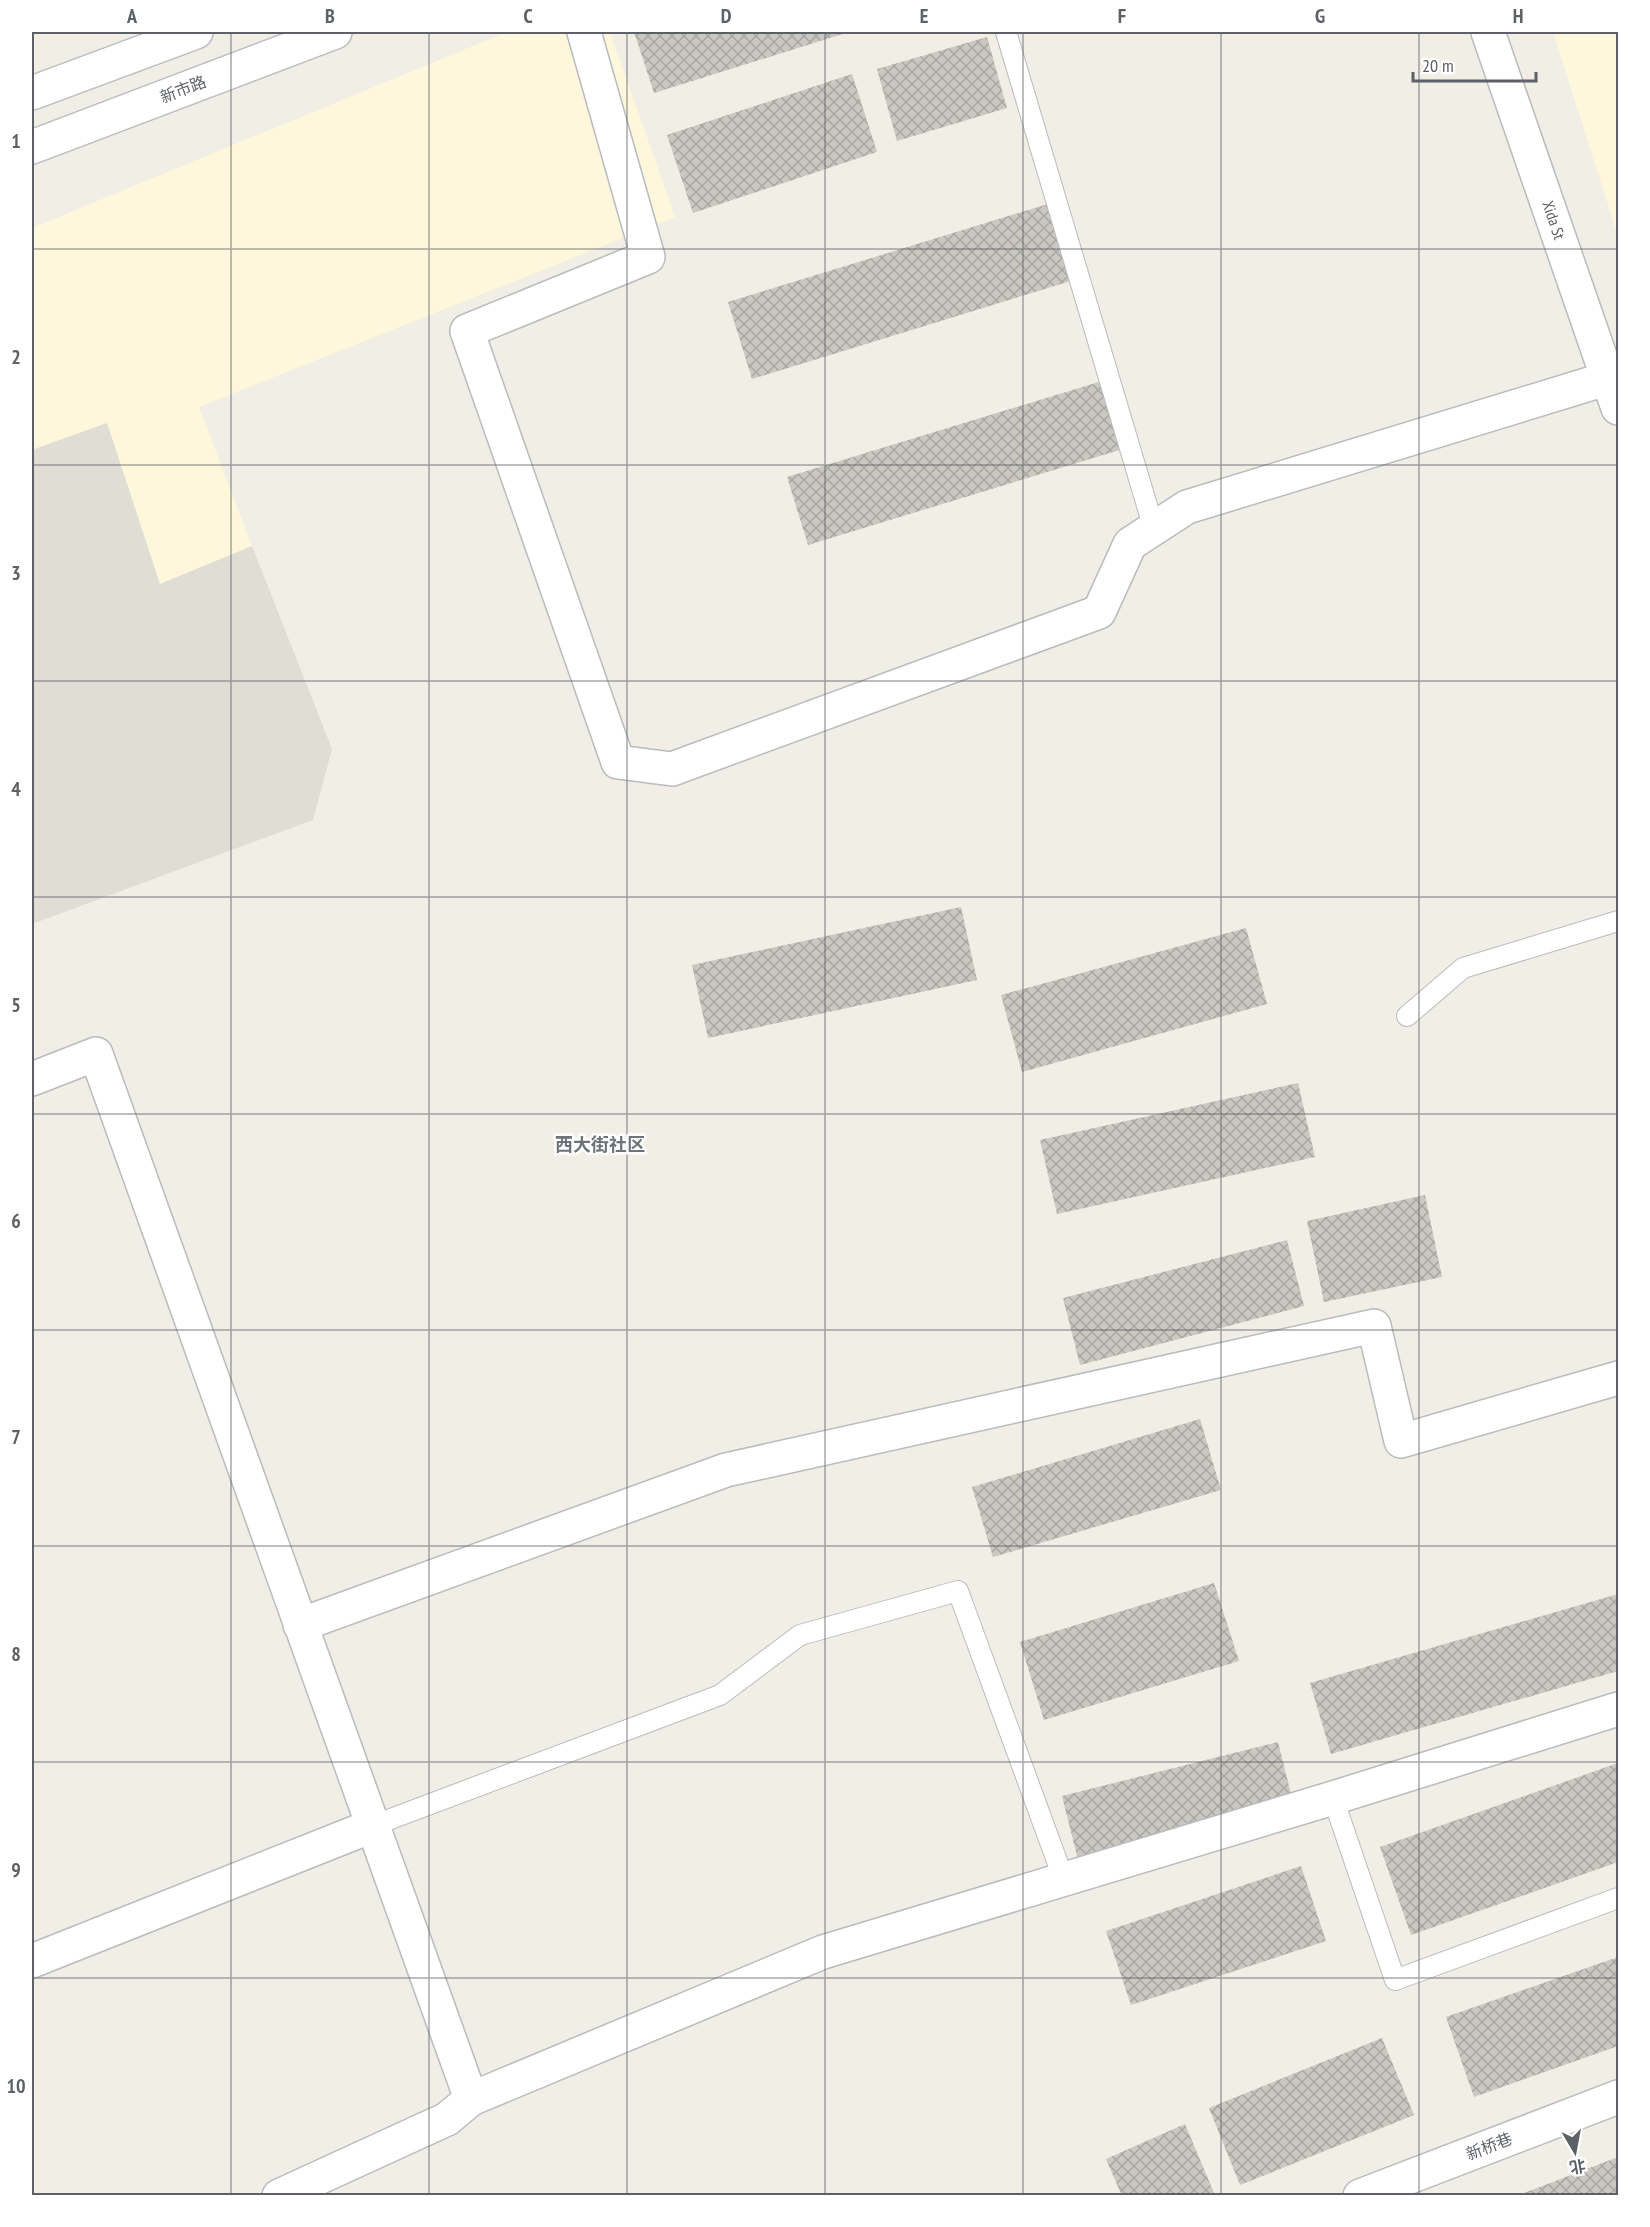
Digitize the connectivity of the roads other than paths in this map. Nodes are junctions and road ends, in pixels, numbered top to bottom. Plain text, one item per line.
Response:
1 (196, 32) edge
2 (335, 32) edge
3 (584, 32) edge
4 (1006, 32) edge
5 (1488, 32) edge
6 (32, 93) edge
7 (32, 147) edge
8 (1614, 393) edge
9 (1154, 529) junction
10 (1618, 921) edge
11 (1407, 1016) dead end
12 (32, 1078) edge
13 (1618, 1378) edge
14 (300, 1624) junction
15 (1618, 1709) edge
16 (1333, 1798) junction
17 (372, 1826) junction
18 (1064, 1880) junction
19 (1618, 1898) edge
20 (32, 1961) edge
21 (1618, 2097) edge
22 (471, 2099) junction
23 (279, 2196) edge
24 (1359, 2196) edge

1 - 6 street
2 - 7 street, 新市路
3 - 9 street
4 - 9 lane
5 - 8 street, Xida St
8 - 9 street
10 - 11 lane
12 - 14 street
13 - 14 street
14 - 17 street
15 - 16 street
16 - 18 street
16 - 19 lane
17 - 18 lane
17 - 20 street
17 - 22 street
18 - 22 street
21 - 24 street, 新桥巷
22 - 23 street

